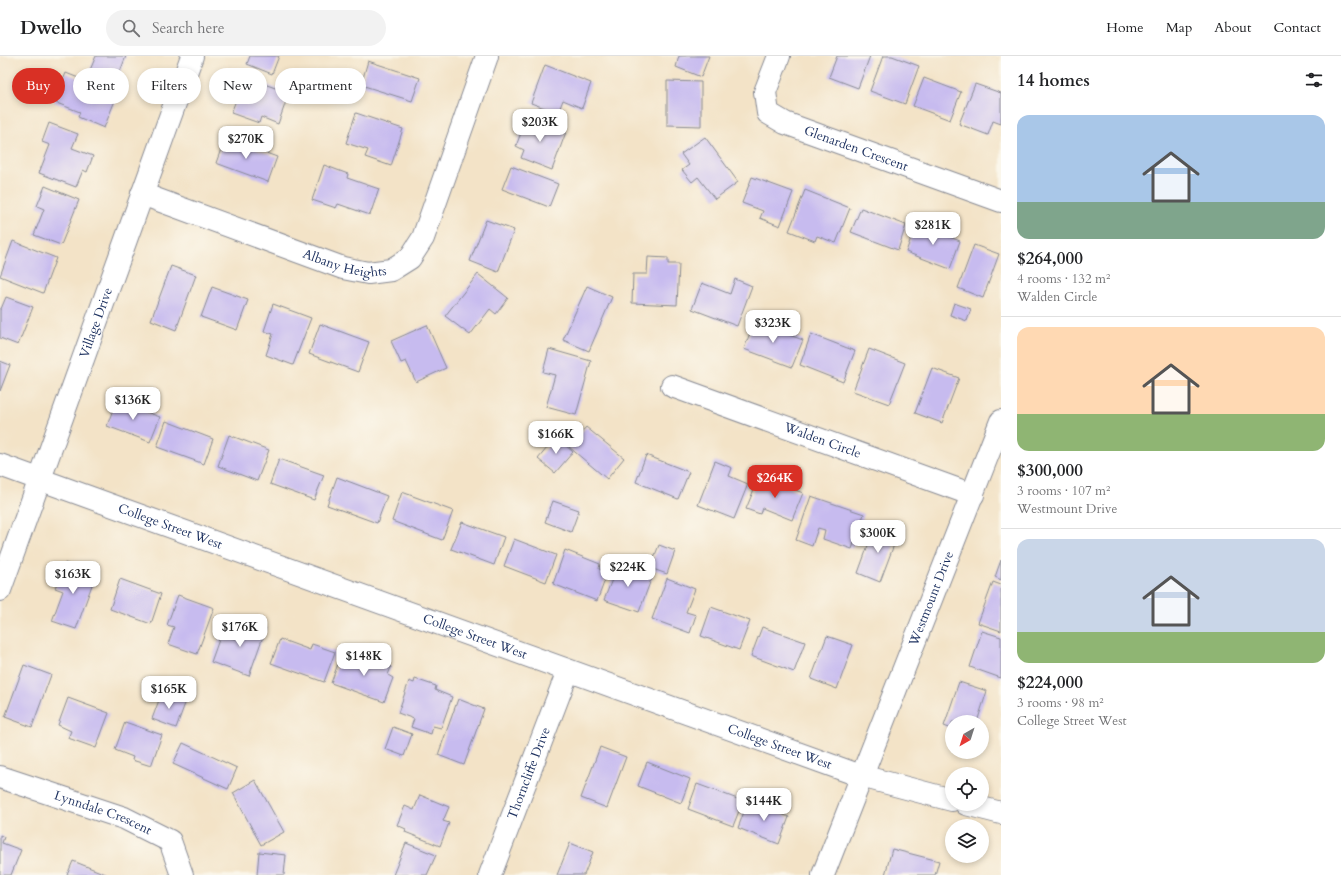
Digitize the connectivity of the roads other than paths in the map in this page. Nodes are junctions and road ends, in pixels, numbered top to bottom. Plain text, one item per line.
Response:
1 (192, 56) edge
2 (487, 56) edge
3 (779, 56) edge
4 (142, 194) junction
5 (1001, 201) edge
6 (672, 386) dead end
7 (1001, 421) edge
8 (0, 465) edge
9 (40, 480) junction
10 (973, 494) junction
11 (0, 590) edge
12 (568, 670) junction
13 (861, 776) junction
14 (0, 777) edge
15 (945, 798) edge
16 (989, 810) edge
17 (1001, 813) edge
18 (182, 875) edge
19 (490, 875) edge
20 (823, 875) edge

1 - 4 street, Village Drive
2 - 4 street, Albany Heights
3 - 5 street, Glenarden Crescent
4 - 9 street, Village Drive
6 - 10 street, Walden Circle
7 - 10 street, Westmount Drive
8 - 9 street, College Street West
9 - 11 street, Village Drive
9 - 12 street, College Street West
10 - 13 street, Westmount Drive
12 - 13 street, College Street West
12 - 19 street, Thorncliffe Drive
13 - 15 street, College Street West
13 - 20 street, Westmount Drive
14 - 18 street, Lynndale Crescent
16 - 17 street

